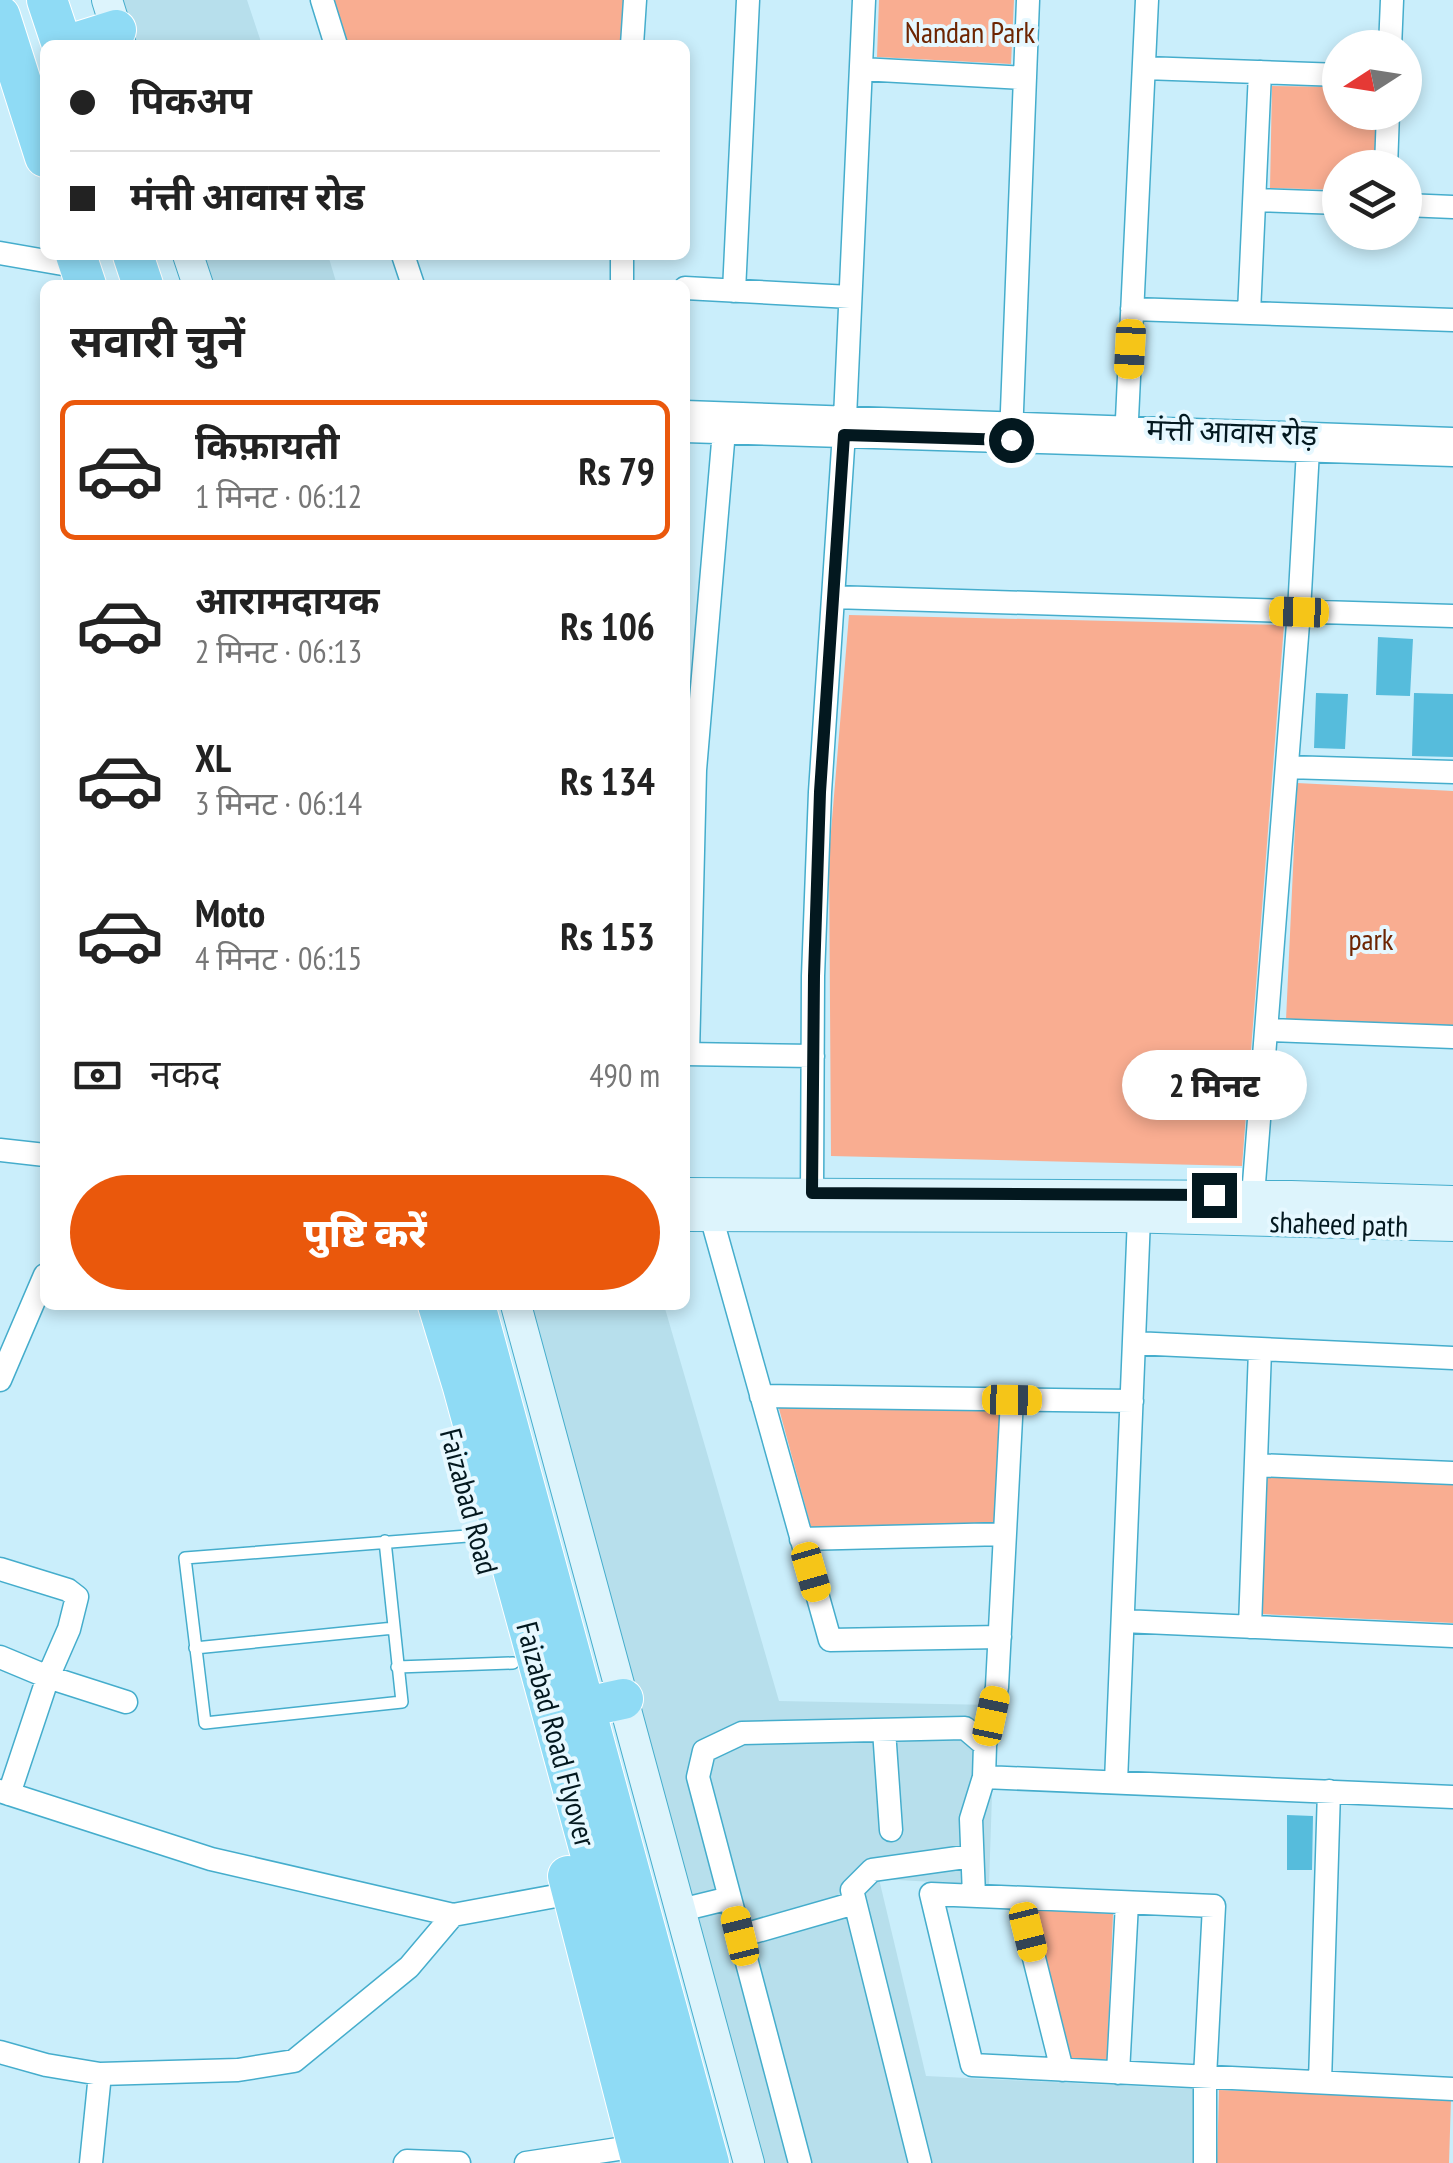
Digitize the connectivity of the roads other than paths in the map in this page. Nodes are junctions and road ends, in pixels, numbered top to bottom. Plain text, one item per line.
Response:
1 (24, 0) edge
2 (46, 0) edge
3 (322, 0) edge
4 (635, 0) edge
5 (748, 0) edge
6 (864, 0) edge
7 (1028, 0) edge
8 (1147, 0) edge
9 (1392, 0) edge
10 (0, 16) edge
11 (115, 25) edge
12 (1391, 30) edge
13 (63, 40) edge
14 (78, 40) edge
15 (334, 40) edge
16 (632, 40) edge
17 (20, 67) edge
18 (861, 68) junction
19 (1144, 68) junction
20 (1260, 72) junction
21 (1322, 74) edge
22 (1025, 78) junction
23 (40, 139) edge
24 (1256, 200) junction
25 (1322, 202) edge
26 (1422, 206) edge
27 (1453, 207) edge
28 (0, 253) edge
29 (40, 260) edge
30 (40, 260) edge
31 (92, 269) edge
32 (690, 288) edge
33 (734, 291) junction
34 (850, 296) junction
35 (1132, 309) junction
36 (1249, 313) junction
37 (1453, 320) edge
38 (690, 413) edge
39 (724, 423) junction
40 (844, 426) junction
41 (690, 429) edge
42 (1012, 432) junction
43 (1126, 436) junction
44 (1453, 439) edge
45 (1308, 450) junction
46 (1453, 455) edge
47 (833, 597) junction
48 (1299, 612) junction
49 (1453, 616) edge
50 (695, 648) edge
51 (1287, 767) junction
52 (1453, 772) edge
53 (690, 940) edge
54 (1268, 1030) junction
55 (1453, 1037) edge
56 (690, 1054) edge
57 (813, 1056) junction
58 (0, 1150) edge
59 (40, 1154) edge
60 (812, 1193) junction
61 (690, 1194) edge
62 (1253, 1196) junction
63 (1453, 1200) edge
64 (940, 1205) junction
65 (698, 1216) edge
66 (1139, 1218) junction
67 (1453, 1226) edge
68 (40, 1287) edge
69 (416, 1310) edge
70 (439, 1310) edge
71 (476, 1310) edge
72 (517, 1310) edge
73 (1134, 1342) junction
74 (1260, 1350) junction
75 (1453, 1358) edge
76 (0, 1380) edge
77 (761, 1396) junction
78 (1012, 1400) junction
79 (1132, 1401) junction
80 (1256, 1466) junction
81 (1453, 1473) edge
82 (1005, 1534) junction
83 (480, 1535) junction
84 (802, 1538) junction
85 (385, 1541) junction
86 (0, 1569) edge
87 (1123, 1621) junction
88 (1250, 1627) junction
89 (394, 1628) junction
90 (1453, 1636) edge
91 (1000, 1637) junction
92 (196, 1648) junction
93 (0, 1657) edge
94 (513, 1663) junction
95 (397, 1667) junction
96 (48, 1678) junction
97 (126, 1702) dead end
98 (605, 1704) junction
99 (884, 1730) junction
100 (985, 1746) junction
101 (984, 1777) junction
102 (1116, 1782) junction
103 (1329, 1792) junction
104 (5, 1793) edge
105 (1453, 1797) edge
106 (891, 1830) dead end
107 (972, 1856) junction
108 (572, 1894) junction
109 (974, 1896) junction
110 (730, 1898) junction
111 (1019, 1898) junction
112 (1127, 1902) junction
113 (856, 1903) junction
114 (681, 1910) junction
115 (453, 1915) junction
116 (740, 1936) junction
117 (0, 2052) edge
118 (1062, 2070) junction
119 (1118, 2073) junction
120 (100, 2074) junction
121 (1206, 2077) junction
122 (1320, 2082) junction
123 (1453, 2088) edge
124 (640, 2154) edge
125 (91, 2163) edge
126 (405, 2163) edge
127 (459, 2163) edge
128 (526, 2163) edge
129 (674, 2163) edge
130 (709, 2163) edge
131 (750, 2163) edge
132 (800, 2163) edge
133 (920, 2163) edge
134 (1205, 2163) edge

1 - 17 highway
2 - 13 highway
3 - 15 street
4 - 16 street
5 - 33 street
6 - 18 street
7 - 22 street
8 - 19 street
9 - 12 street
10 - 17 highway
11 - 14 highway
17 - 23 highway
18 - 22 street
18 - 34 street
19 - 20 street
19 - 35 street
20 - 21 street
20 - 24 street
22 - 42 street
24 - 25 street
24 - 36 street
26 - 27 street
28 - 29 street
30 - 31 street
32 - 33 street
33 - 34 street
34 - 40 street
35 - 36 street
35 - 43 street
36 - 37 street
38 - 39 street
39 - 40 street, मंत्ती आवास रोड़
39 - 41 street
39 - 50 street
40 - 42 street, मंत्ती आवास रोड़
40 - 47 street
42 - 43 street, मंत्ती आवास रोड़
43 - 44 street, मंत्ती आवास रोड़
43 - 45 street
45 - 46 street
45 - 48 street
47 - 48 street
47 - 57 street
48 - 49 street
48 - 51 street
50 - 53 street
51 - 52 street
51 - 54 street
54 - 55 street
54 - 62 street
56 - 57 street
57 - 60 street
58 - 59 street
60 - 61 street
60 - 64 street
62 - 63 street
62 - 64 street
64 - 65 street, shaheed path
64 - 66 street, shaheed path
65 - 77 street
66 - 67 street, shaheed path
66 - 73 street
68 - 76 street
69 - 83 highway, Faizabad Road
70 - 129 highway, Faizabad Road Flyover
71 - 98 highway
72 - 98 street
73 - 74 street
73 - 79 street
74 - 75 street
74 - 80 street
77 - 78 street
77 - 84 street
78 - 79 street
78 - 82 street
79 - 87 street
80 - 81 street
80 - 88 street
82 - 84 street
82 - 91 street
83 - 85 lane
83 - 94 highway, Faizabad Road
84 - 91 street
85 - 89 lane
85 - 92 lane
86 - 96 street
87 - 88 street
87 - 102 street
88 - 90 street
89 - 92 lane
89 - 95 lane
91 - 100 street
92 - 95 lane
93 - 96 street
94 - 95 lane
94 - 108 highway, Faizabad Road
96 - 97 street
96 - 104 street
98 - 114 street
98 - 130 highway
99 - 100 street
99 - 106 street
99 - 110 street
100 - 101 street
101 - 102 street
101 - 107 street
102 - 103 street
103 - 105 street
103 - 122 street
104 - 115 street
107 - 109 street
107 - 113 street
108 - 115 street
108 - 124 highway, Faizabad Road
109 - 111 street
109 - 118 street
110 - 114 street
110 - 116 street
111 - 112 street
111 - 118 street
112 - 119 street
112 - 121 street
113 - 116 street
113 - 133 street
114 - 131 street
115 - 120 street
116 - 132 street
117 - 120 street
118 - 119 street
119 - 121 street
120 - 125 street
121 - 122 street
121 - 134 street
122 - 123 street
124 - 128 street
126 - 127 street

